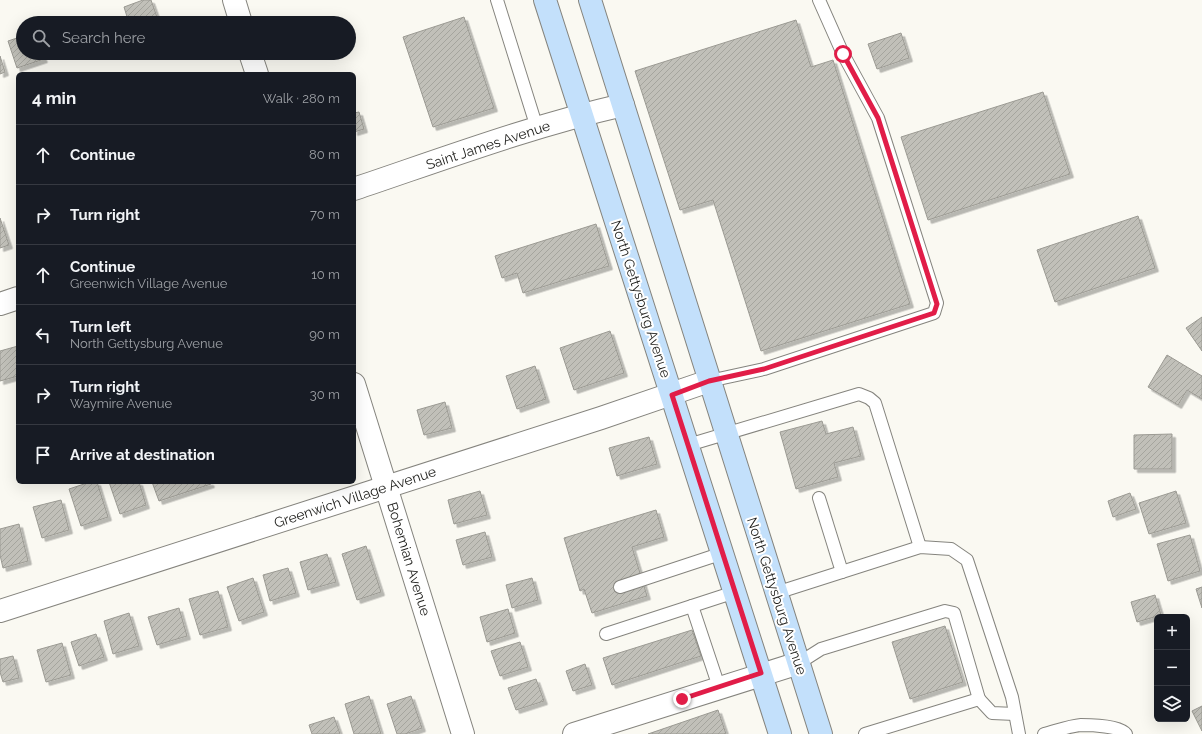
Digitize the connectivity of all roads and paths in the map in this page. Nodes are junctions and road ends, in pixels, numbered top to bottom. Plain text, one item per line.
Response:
1 (234, 0) edge
2 (497, 0) edge
3 (545, 0) edge
4 (590, 0) edge
5 (818, 0) edge
6 (239, 16) edge
7 (252, 60) edge
8 (256, 72) edge
9 (623, 105) junction
10 (581, 114) junction
11 (536, 128) junction
12 (356, 188) edge
13 (16, 299) edge
14 (0, 304) edge
15 (709, 381) junction
16 (356, 390) edge
17 (672, 395) junction
18 (726, 434) junction
19 (688, 445) junction
20 (386, 486) junction
21 (818, 498) dead end
22 (920, 547) junction
23 (723, 553) junction
24 (842, 572) junction
25 (620, 587) dead end
26 (735, 592) junction
27 (776, 593) junction
28 (692, 606) junction
29 (0, 611) edge
30 (606, 634) dead end
31 (798, 663) junction
32 (761, 673) junction
33 (719, 687) junction
34 (979, 700) junction
35 (1015, 714) junction
36 (463, 734) edge
37 (574, 734) edge
38 (780, 734) edge
39 (821, 734) edge
40 (865, 734) edge
41 (1019, 734) edge
42 (1044, 734) edge
43 (1126, 734) edge

1 - 6 street
2 - 11 lane
3 - 10 main road, North Gettysburg Avenue
4 - 9 main road, North Gettysburg Avenue
5 - 15 lane
7 - 8 street
9 - 10 street, Saint James Avenue
9 - 15 main road, North Gettysburg Avenue
10 - 11 street, Saint James Avenue
10 - 17 main road, North Gettysburg Avenue
11 - 12 street, Saint James Avenue
13 - 14 street
15 - 17 street, Greenwich Village Avenue
15 - 18 main road, North Gettysburg Avenue
16 - 20 street, Bohemian Avenue
17 - 19 main road, North Gettysburg Avenue
17 - 20 street, Greenwich Village Avenue
18 - 19 lane
18 - 22 lane
18 - 27 main road, North Gettysburg Avenue
19 - 23 main road, North Gettysburg Avenue
20 - 29 street, Greenwich Village Avenue
20 - 36 street, Bohemian Avenue
21 - 24 lane
22 - 24 lane
22 - 35 lane
23 - 25 lane
23 - 26 main road, North Gettysburg Avenue
24 - 27 lane
26 - 28 lane
26 - 32 main road, North Gettysburg Avenue
27 - 31 main road, North Gettysburg Avenue
28 - 30 lane
28 - 33 lane
31 - 32 street
31 - 34 lane
31 - 39 main road, North Gettysburg Avenue
32 - 33 street
32 - 38 main road, North Gettysburg Avenue
33 - 37 street
34 - 35 lane
34 - 40 lane
35 - 41 lane
42 - 43 lane

